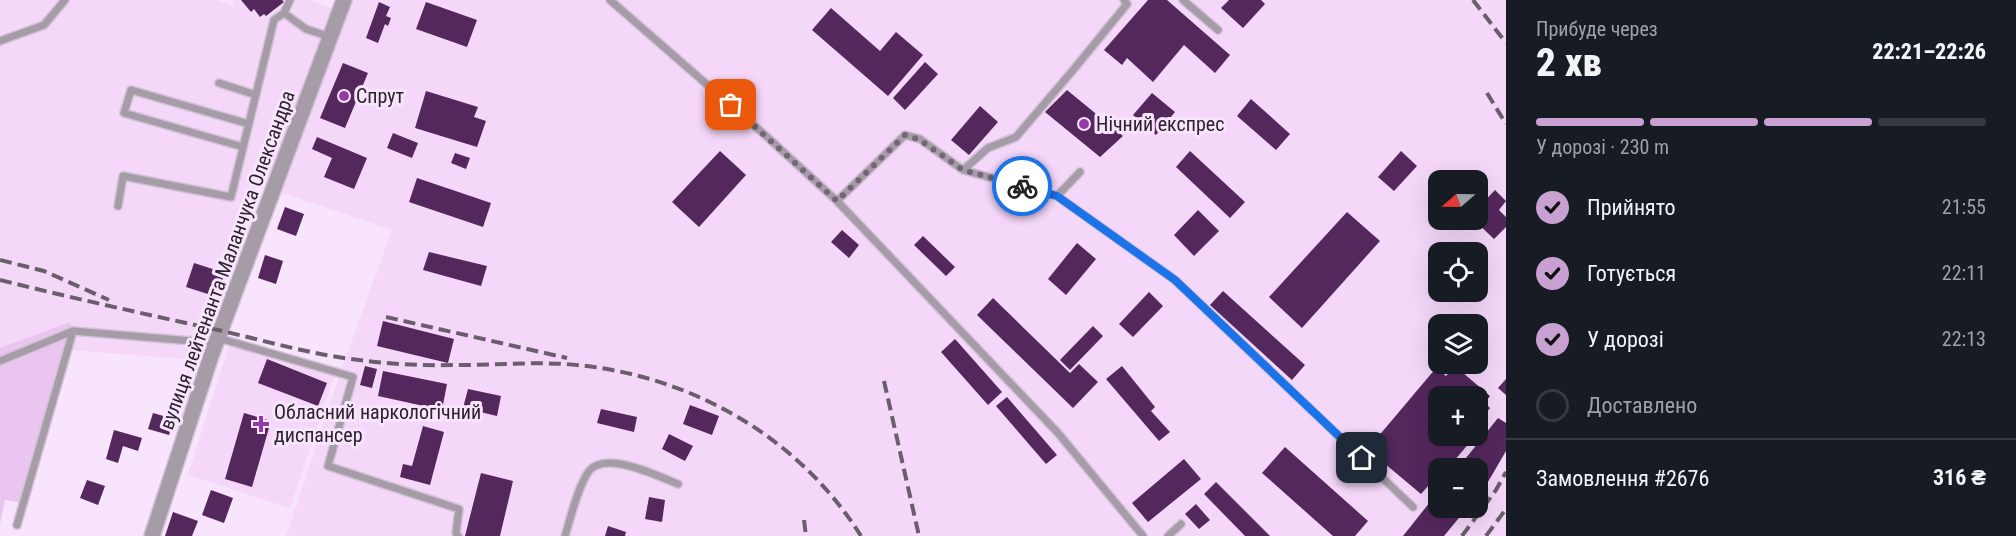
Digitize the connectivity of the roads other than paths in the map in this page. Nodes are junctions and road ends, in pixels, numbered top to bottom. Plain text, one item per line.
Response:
1 (65, 0) edge
2 (290, 0) edge
3 (344, 0) edge
4 (610, 0) edge
5 (1183, 0) edge
6 (1127, 1) edge
7 (284, 13) junction
8 (1218, 30) dead end
9 (330, 37) junction
10 (0, 41) edge
11 (219, 83) dead end
12 (256, 95) junction
13 (249, 124) junction
14 (243, 147) junction
15 (963, 170) junction
16 (1080, 172) dead end
17 (1057, 196) junction
18 (837, 201) junction
19 (117, 206) dead end
20 (73, 331) junction
21 (217, 340) junction
22 (0, 361) edge
23 (678, 484) dead end
24 (1413, 507) dead end
25 (1181, 524) dead end
26 (17, 525) dead end
27 (152, 536) edge
28 (458, 536) edge
29 (565, 536) edge
30 (1143, 536) edge
31 (1168, 536) edge

1 - 10 lane
2 - 7 lane
3 - 9 street, вулиця лейтенанта Маланчука Олександра
4 - 18 lane
5 - 8 lane
6 - 15 lane
7 - 9 lane
7 - 12 lane
9 - 21 street, вулиця лейтенанта Маланчука Олександра
11 - 12 lane
12 - 13 lane
13 - 14 lane
13 - 14 lane
14 - 19 lane
15 - 17 lane
15 - 18 lane
16 - 17 lane
17 - 24 lane
18 - 30 lane
20 - 21 lane
20 - 22 lane
20 - 26 lane
21 - 27 street, вулиця лейтенанта Маланчука Олександра
21 - 28 lane
23 - 29 lane
25 - 31 lane

